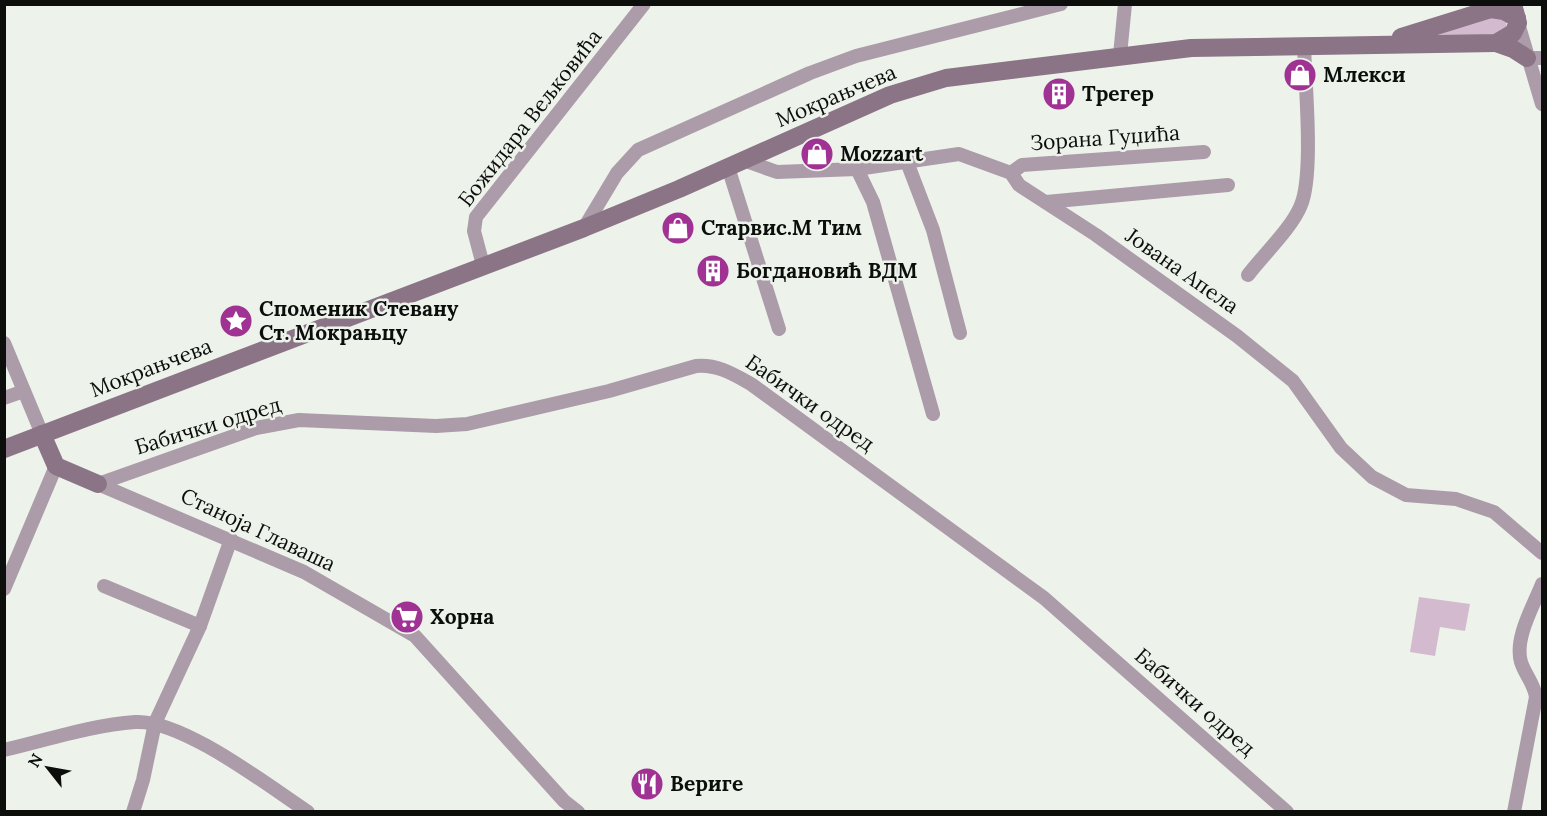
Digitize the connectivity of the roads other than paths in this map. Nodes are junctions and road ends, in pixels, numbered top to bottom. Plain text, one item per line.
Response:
1 (644, 4) edge
2 (1061, 4) edge
3 (1125, 4) edge
4 (1483, 8) edge
5 (1516, 15) edge
6 (1382, 43) junction
7 (1496, 43) junction
8 (1305, 45) junction
9 (1120, 55) junction
10 (1535, 58) edge
11 (1542, 104) edge
12 (1204, 152) dead end
13 (907, 162) junction
14 (736, 164) junction
15 (857, 169) junction
16 (1011, 173) junction
17 (1228, 184) dead end
18 (1046, 202) junction
19 (584, 228) junction
20 (483, 265) junction
21 (1248, 274) dead end
22 (779, 329) dead end
23 (960, 333) dead end
24 (4, 343) edge
25 (24, 391) junction
26 (4, 398) edge
27 (933, 414) dead end
28 (42, 434) junction
29 (4, 449) edge
30 (56, 466) junction
31 (98, 484) junction
32 (231, 540) junction
33 (1542, 553) edge
34 (1542, 584) edge
35 (104, 586) dead end
36 (4, 590) edge
37 (200, 626) junction
38 (154, 723) junction
39 (4, 750) edge
40 (133, 812) edge
41 (308, 812) edge
42 (578, 812) edge
43 (1287, 812) edge
44 (1514, 812) edge

1 - 20 street, Божидара Вељковића
2 - 19 street, Мокрањчева
3 - 9 street
4 - 5 street, Мокрањчева
4 - 6 street, Мокрањчева
5 - 7 street
5 - 10 street
6 - 7 street, Мокрањчева
6 - 8 street, Мокрањчева
7 - 10 street
8 - 9 street, Мокрањчева
8 - 21 street
9 - 14 street, Мокрањчева
10 - 11 street
12 - 16 street, Зорана Гуџића
13 - 15 street, Јована Апела
13 - 16 street, Јована Апела
13 - 23 street
14 - 15 street, Јована Апела
14 - 19 street, Мокрањчева
14 - 22 street
15 - 27 street
16 - 18 street, Јована Апела
17 - 18 street
18 - 33 street, Јована Апела
19 - 20 street, Мокрањчева
20 - 28 street, Мокрањчева
24 - 25 street
25 - 26 street
25 - 28 street
28 - 29 street, Мокрањчева
28 - 30 street
30 - 31 street, Станоја Главаша
30 - 36 street
31 - 32 street, Станоја Главаша
31 - 43 street, Бабички одред
32 - 37 street
32 - 42 street, Станоја Главаша
34 - 44 street
35 - 37 street
37 - 38 street
38 - 39 street
38 - 40 street
38 - 41 street

